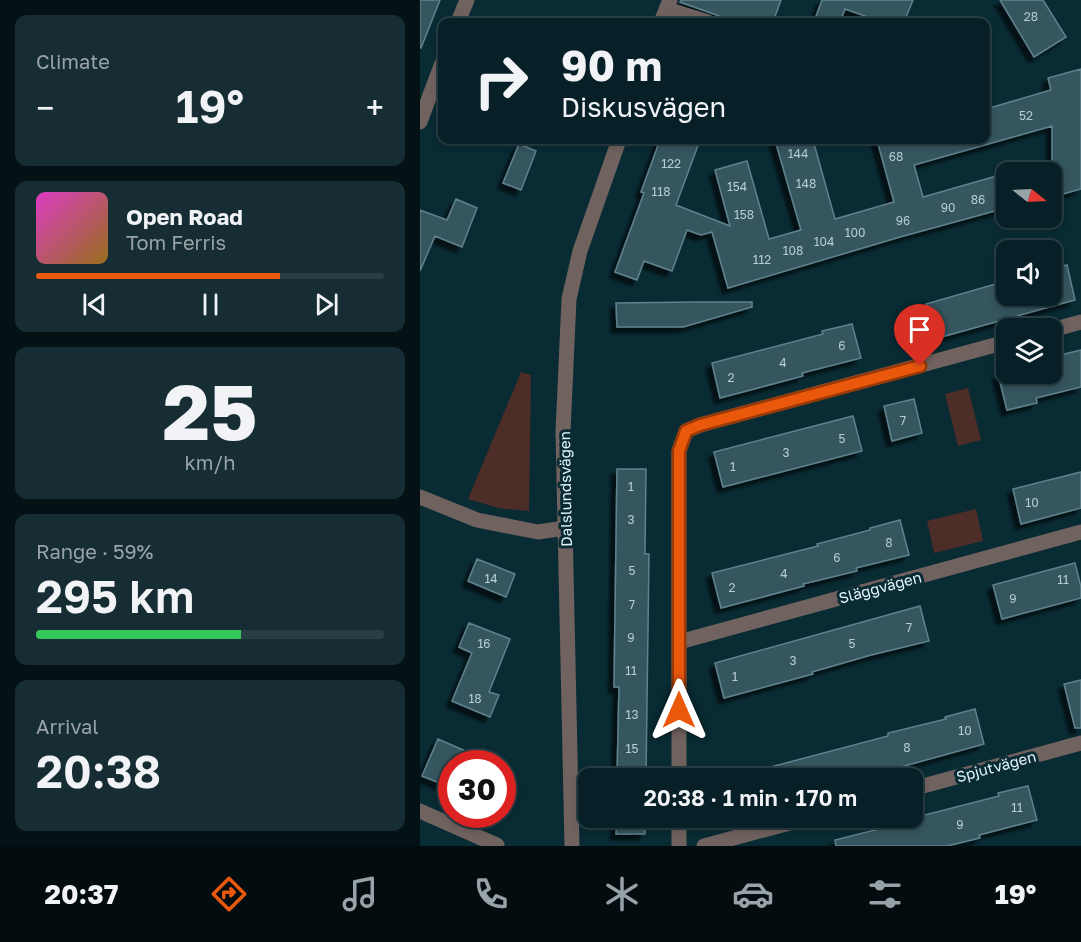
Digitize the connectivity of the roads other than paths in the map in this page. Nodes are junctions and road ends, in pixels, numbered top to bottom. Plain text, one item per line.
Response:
1 (466, 0) edge
2 (666, 10) edge
3 (459, 18) edge
4 (694, 18) edge
5 (438, 74) edge
6 (420, 122) edge
7 (618, 144) edge
8 (1081, 322) edge
9 (1062, 327) edge
10 (996, 345) edge
11 (420, 497) edge
12 (565, 528) junction
13 (1081, 532) edge
14 (679, 642) junction
15 (1081, 743) edge
16 (679, 768) edge
17 (923, 786) edge
18 (420, 812) edge
19 (679, 828) edge
20 (771, 828) edge
21 (497, 845) edge
22 (572, 846) edge
23 (679, 846) edge
24 (704, 846) edge

1 - 3 street
2 - 4 street
5 - 6 street
7 - 12 street, Dalslundsvägen
8 - 9 street
10 - 14 street
11 - 12 street
12 - 22 street, Dalslundsvägen
13 - 14 street, Släggvägen
14 - 16 street
15 - 17 street, Spjutvägen
18 - 21 street
19 - 23 street
20 - 24 street

